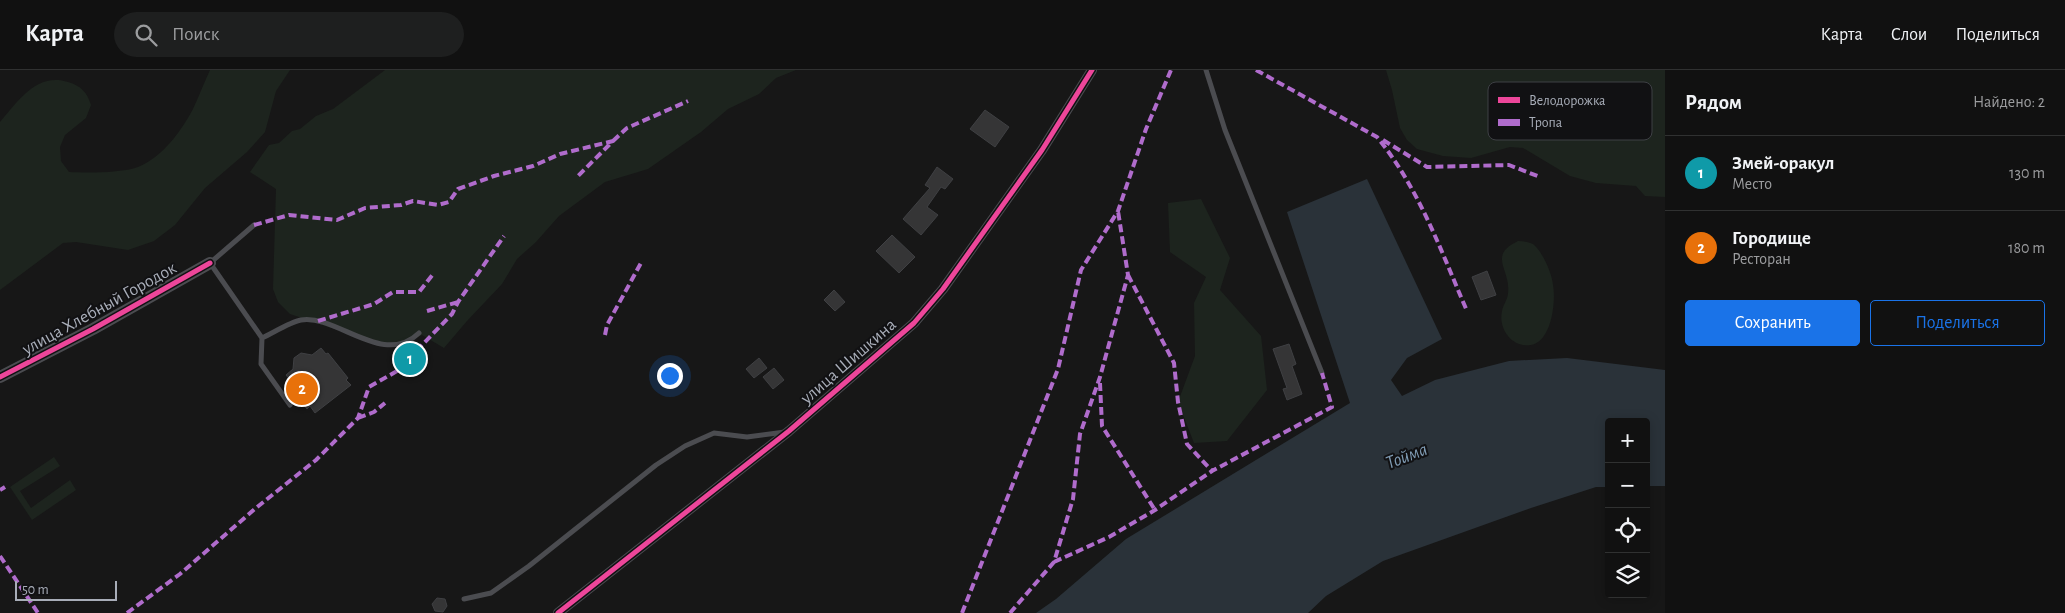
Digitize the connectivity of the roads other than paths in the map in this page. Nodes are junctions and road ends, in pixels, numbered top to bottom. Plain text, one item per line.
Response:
1 (1092, 70) edge
2 (1206, 70) edge
3 (254, 225) dead end
4 (210, 263) junction
5 (419, 333) dead end
6 (262, 338) junction
7 (1322, 373) dead end
8 (0, 377) edge
9 (290, 405) dead end
10 (788, 431) junction
11 (464, 599) dead end
12 (558, 613) edge

1 - 10 street, улица Шишкина
2 - 7 lane
3 - 4 lane
4 - 6 lane
4 - 8 street, улица Хлебный Городок
5 - 6 lane
6 - 9 lane
10 - 11 lane
10 - 12 street, улица Шишкина

